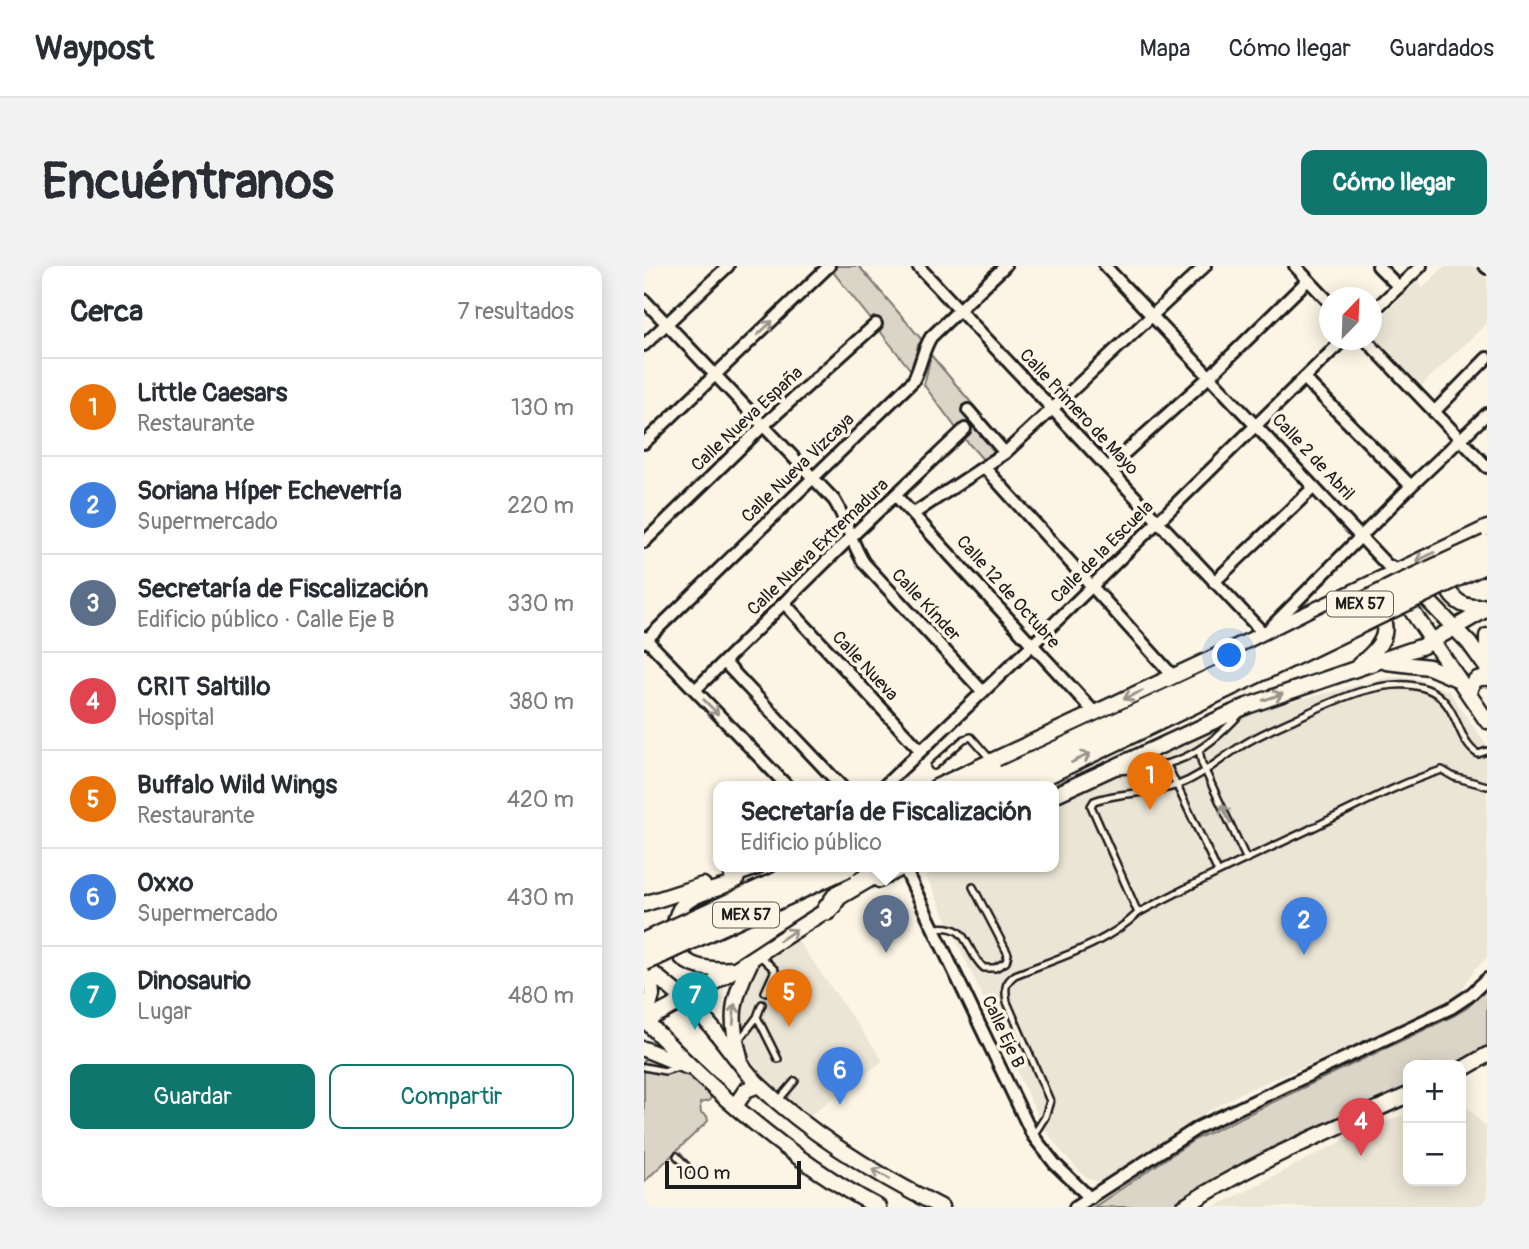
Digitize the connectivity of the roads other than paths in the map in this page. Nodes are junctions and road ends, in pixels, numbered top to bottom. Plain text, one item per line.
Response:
1 (728, 266) edge
2 (828, 266) edge
3 (918, 266) edge
4 (1005, 266) edge
5 (1105, 266) edge
6 (1205, 266) edge
7 (1295, 266) edge
8 (1378, 266) edge
9 (1421, 266) edge
10 (1308, 279) junction
11 (1399, 287) junction
12 (1319, 291) edge
13 (644, 300) edge
14 (1382, 303) edge
15 (960, 309) junction
16 (1153, 316) junction
17 (667, 324) junction
18 (876, 324) dead end
19 (644, 345) edge
20 (1333, 350) edge
21 (1375, 350) edge
22 (1487, 358) edge
23 (716, 374) junction
24 (1210, 376) junction
25 (1304, 378) junction
26 (1053, 409) junction
27 (968, 410) dead end
28 (1434, 412) junction
29 (1487, 414) edge
30 (764, 425) junction
31 (1256, 425) junction
32 (965, 429) dead end
33 (1461, 439) junction
34 (644, 443) edge
35 (1005, 453) junction
36 (1487, 467) edge
37 (985, 468) junction
38 (1108, 468) junction
39 (814, 478) junction
40 (1411, 486) junction
41 (1314, 487) junction
42 (896, 496) junction
43 (913, 514) junction
44 (1156, 522) junction
45 (1485, 534) edge
46 (1362, 537) junction
47 (850, 538) junction
48 (644, 542) edge
49 (1487, 562) edge
50 (1391, 570) junction
51 (1214, 582) junction
52 (1091, 587) junction
53 (785, 604) junction
54 (1328, 604) junction
55 (1487, 607) edge
56 (1455, 628) junction
57 (1264, 634) junction
58 (1487, 636) edge
59 (645, 639) edge
60 (1432, 642) junction
61 (1032, 645) junction
62 (724, 662) junction
63 (1380, 662) junction
64 (1487, 665) edge
65 (1352, 671) junction
66 (1238, 674) junction
67 (1173, 676) junction
68 (1487, 678) edge
69 (1458, 680) junction
70 (695, 690) junction
71 (983, 692) junction
72 (1469, 695) junction
73 (1247, 706) junction
74 (1094, 712) junction
75 (1487, 721) edge
76 (1070, 744) junction
77 (1199, 750) junction
78 (921, 751) junction
79 (1487, 751) edge
80 (1167, 765) junction
81 (934, 766) dead end
82 (995, 769) junction
83 (1205, 771) junction
84 (1102, 772) junction
85 (782, 781) edge
86 (836, 781) edge
87 (889, 781) edge
88 (956, 781) edge
89 (969, 781) edge
90 (985, 781) edge
91 (1036, 781) edge
92 (1177, 785) junction
93 (1487, 786) edge
94 (1059, 793) edge
95 (1246, 858) junction
96 (735, 872) edge
97 (738, 872) edge
98 (799, 872) edge
99 (837, 872) edge
100 (877, 872) edge
101 (895, 872) edge
102 (906, 872) edge
103 (1218, 872) junction
104 (973, 887) dead end
105 (644, 904) edge
106 (827, 910) junction
107 (1138, 913) junction
108 (934, 928) junction
109 (644, 943) edge
110 (749, 961) junction
111 (646, 966) edge
112 (1487, 979) edge
113 (765, 992) dead end
114 (686, 1000) junction
115 (762, 1004) dead end
116 (757, 1017) junction
117 (644, 1020) edge
118 (736, 1044) junction
119 (644, 1049) edge
120 (1487, 1055) edge
121 (778, 1059) dead end
122 (684, 1064) junction
123 (644, 1067) edge
124 (1466, 1067) edge
125 (743, 1069) junction
126 (699, 1072) junction
127 (795, 1082) dead end
128 (759, 1085) junction
129 (1403, 1097) edge
130 (778, 1101) junction
131 (735, 1107) junction
132 (1033, 1136) junction
133 (677, 1156) dead end
134 (690, 1169) dead end
135 (1090, 1198) junction
136 (878, 1207) edge
137 (942, 1207) edge
138 (1075, 1207) edge
139 (1184, 1207) edge

1 - 17 street
23 -> 2 street
3 - 15 street, Calle Primero de Mayo
4 - 15 street, Calle Nueva Vizcaya
5 - 16 street, Calle 2 de Abril
6 - 16 street
7 - 10 street
8 - 11 street
9 - 11 street
10 - 12 street
10 - 24 street
11 - 14 street
13 - 17 street, Calle Kínder
15 - 26 street, Calle Primero de Mayo
15 - 39 street, Calle Nueva Vizcaya
16 - 24 street, Calle 2 de Abril
16 - 26 street
17 - 19 street
17 - 23 street, Calle Kínder
18 - 30 street, Calle Nueva España
20 - 25 street, Calle de la Escuela
21 - 28 street
22 - 28 street
23 - 30 street, Calle Kínder
23 - 34 street
24 - 31 street, Calle 2 de Abril
24 - 38 street
25 - 31 street, Calle de la Escuela
25 - 40 street
26 - 35 street
26 - 38 street, Calle Primero de Mayo
27 - 35 street
28 - 33 street
29 - 33 street
30 - 39 street, Calle Kínder
30 - 48 street, Calle Nueva España
31 - 41 street, Calle 2 de Abril
31 - 44 street, Calle de la Escuela
32 - 42 street, Calle Nueva Extremadura
33 - 36 street
33 - 40 street
35 - 37 street
37 - 43 street
37 - 52 street
38 - 44 street, Calle Primero de Mayo
39 - 47 street, Calle Kínder
39 - 59 street, Calle Nueva Vizcaya
40 - 46 street
41 - 46 street, Calle 2 de Abril
41 - 51 street
42 - 43 street, Calle 12 de Octubre
42 - 47 street, Calle Nueva Extremadura
43 - 61 street, Calle 12 de Octubre
44 - 51 street, Calle Primero de Mayo
44 - 52 street, Calle de la Escuela
45 -> 50 street
45 - 55 street
45 - 66 highway, MEX 57, bridge
46 - 50 street, Calle 2 de Abril
46 - 57 street
47 - 53 street, Calle Nueva Extremadura
47 - 71 street, Calle Kínder
49 - 66 highway, MEX 57, bridge
50 - 54 street
50 - 56 street, Calle 2 de Abril
50 - 60 street, Calle 2 de Abril
51 - 57 street, Calle Primero de Mayo
52 - 61 street, Calle de la Escuela
52 - 67 street
53 - 62 street, Calle Nueva Extremadura
53 - 78 street, Calle Nueva
54 - 57 street
54 - 65 street
55 - 56 street
56 - 60 street
56 - 64 street, Calle 2 de Abril
57 - 67 street
58 - 64 street
59 - 70 street
60 - 63 street
60 - 69 street, Calle 2 de Abril
61 - 71 street, Calle de la Escuela
61 - 74 street, Calle 12 de Octubre
62 - 70 street, Calle Nueva Extremadura
62 - 86 street
63 - 65 street
63 - 69 street
73 -> 65 street
66 - 76 highway, MEX 57
91 -> 66 highway, MEX 57
67 -> 74 street
68 - 72 street
69 - 72 street, Calle 2 de Abril
70 -> 85 street
71 - 78 street, Calle de la Escuela
72 - 75 street, Calle 2 de Abril
73 - 77 lane
73 - 84 street
74 - 82 street
76 - 82 highway, MEX 57
76 - 89 highway
77 - 80 lane
77 - 83 lane
78 - 87 street, Calle de la Escuela
79 - 83 lane
80 - 84 lane
80 - 92 lane
81 - 82 lane
82 - 88 street
82 - 90 highway, MEX 57
83 - 92 lane
95 -> 83 lane
84 - 94 street
92 - 103 lane
92 - 107 lane
93 - 95 lane
95 - 103 lane
96 - 105 street
97 - 110 street
98 - 109 highway, MEX 57, bridge
99 - 111 highway, MEX 57, bridge
100 - 106 highway
101 - 106 street
102 - 108 street, Calle Eje B
103 - 107 lane
104 - 108 lane
110 -> 106 street
107 - 132 lane
108 - 132 street, Calle Eje B
110 - 113 lane
110 - 114 street
118 -> 110 street
111 - 114 street
111 - 117 street
112 - 135 street
114 - 117 street
114 - 125 street
115 - 116 lane
116 - 118 lane
116 - 121 lane
117 - 126 street
118 - 125 street
119 - 122 street
120 - 124 street
122 - 123 lane
122 - 126 street
125 - 128 street
126 - 131 street
127 - 130 lane
128 - 130 street
128 - 131 street
129 - 139 street
137 -> 130 street
131 - 136 street
132 - 135 street, Calle Eje B
133 - 134 lane
135 - 138 street

